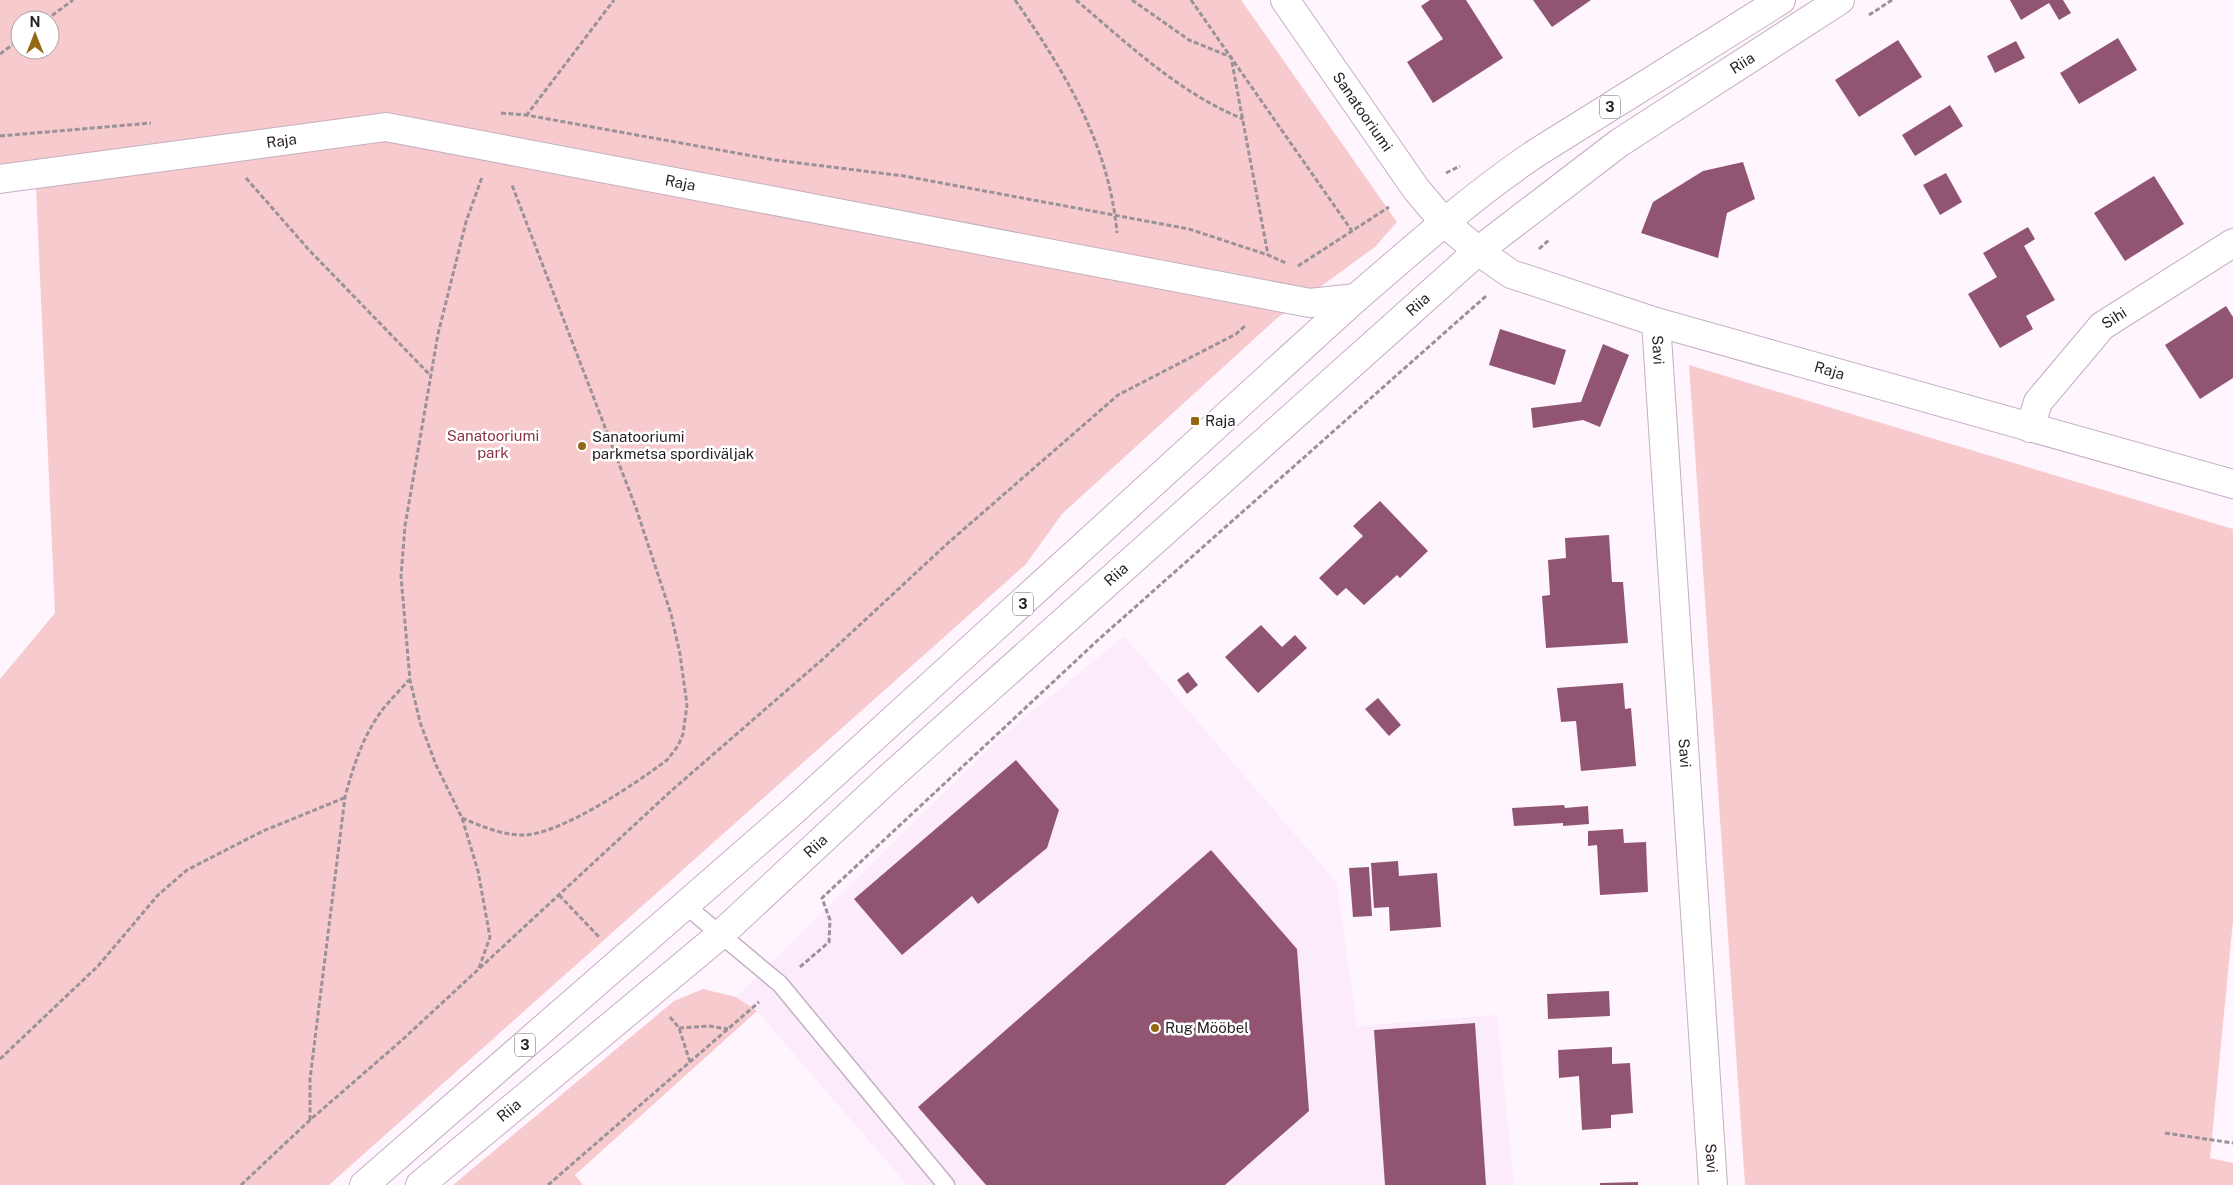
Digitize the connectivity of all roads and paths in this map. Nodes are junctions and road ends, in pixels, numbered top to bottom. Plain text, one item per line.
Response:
1 (73, 0) edge
2 (614, 0) edge
3 (1015, 0) edge
4 (1076, 0) edge
5 (1132, 0) edge
6 (1191, 0) edge
7 (1285, 0) edge
8 (1781, 0) edge
9 (1840, 0) edge
10 (1892, 0) edge
11 (60, 10) edge
12 (1867, 17) dead end
13 (1231, 57) junction
14 (1243, 119) junction
15 (221, 149) junction
16 (500, 149) junction
17 (0, 179) edge
18 (1444, 222) junction
19 (1352, 230) dead end
20 (1552, 234) dead end
21 (2233, 242) edge
22 (1478, 251) junction
23 (1268, 255) dead end
24 (1120, 266) junction
25 (1511, 274) junction
26 (1274, 297) junction
27 (1356, 298) junction
28 (1656, 322) junction
29 (430, 376) junction
30 (2030, 428) junction
31 (2233, 484) edge
32 (410, 680) junction
33 (345, 798) junction
34 (462, 818) junction
35 (559, 895) junction
36 (685, 905) junction
37 (720, 935) junction
38 (602, 940) dead end
39 (478, 968) junction
40 (780, 984) junction
41 (666, 1011) dead end
42 (679, 1028) junction
43 (728, 1029) junction
44 (0, 1060) edge
45 (690, 1062) junction
46 (310, 1120) junction
47 (2165, 1132) dead end
48 (2233, 1143) edge
49 (241, 1185) edge
50 (364, 1185) edge
51 (420, 1185) edge
52 (548, 1185) edge
53 (946, 1185) edge
54 (1712, 1185) edge

1 - 11 path
2 - 16 path
3 - 24 path
4 - 14 path
5 - 13 path
6 - 13 path
7 - 18 main road, Sanatooriumi
8 - 18 main road, 3
9 - 22 main road, Riia / 3
10 - 12 path
13 - 14 path
13 - 19 path
14 - 23 path
15 - 16 main road, Raja
15 - 17 main road, Raja
15 - 29 path
16 - 24 main road, Raja
16 - 29 path
16 - 34 path
18 - 22 main road, Raja
18 - 27 main road, 3
20 - 25 path
21 - 30 main road, Sihi
22 - 25 main road, Raja
22 - 37 main road, Riia / 3
24 - 26 main road, Raja
25 - 28 main road, Raja
25 - 40 path
26 - 27 main road, Raja
26 - 35 path
27 - 36 main road, 3
28 - 30 main road, Raja
28 - 54 main road, Savi
29 - 32 path
30 - 31 main road, Raja
32 - 33 path
32 - 34 path
33 - 44 path
33 - 46 path
34 - 39 path
35 - 38 path
35 - 39 path
36 - 37 lane
36 - 50 main road, 3
37 - 40 lane
37 - 51 main road, Riia / 3
39 - 46 path
40 - 43 path
40 - 53 lane
41 - 42 path
42 - 43 path
42 - 45 path
43 - 45 path
45 - 52 path
46 - 49 path
47 - 48 path

